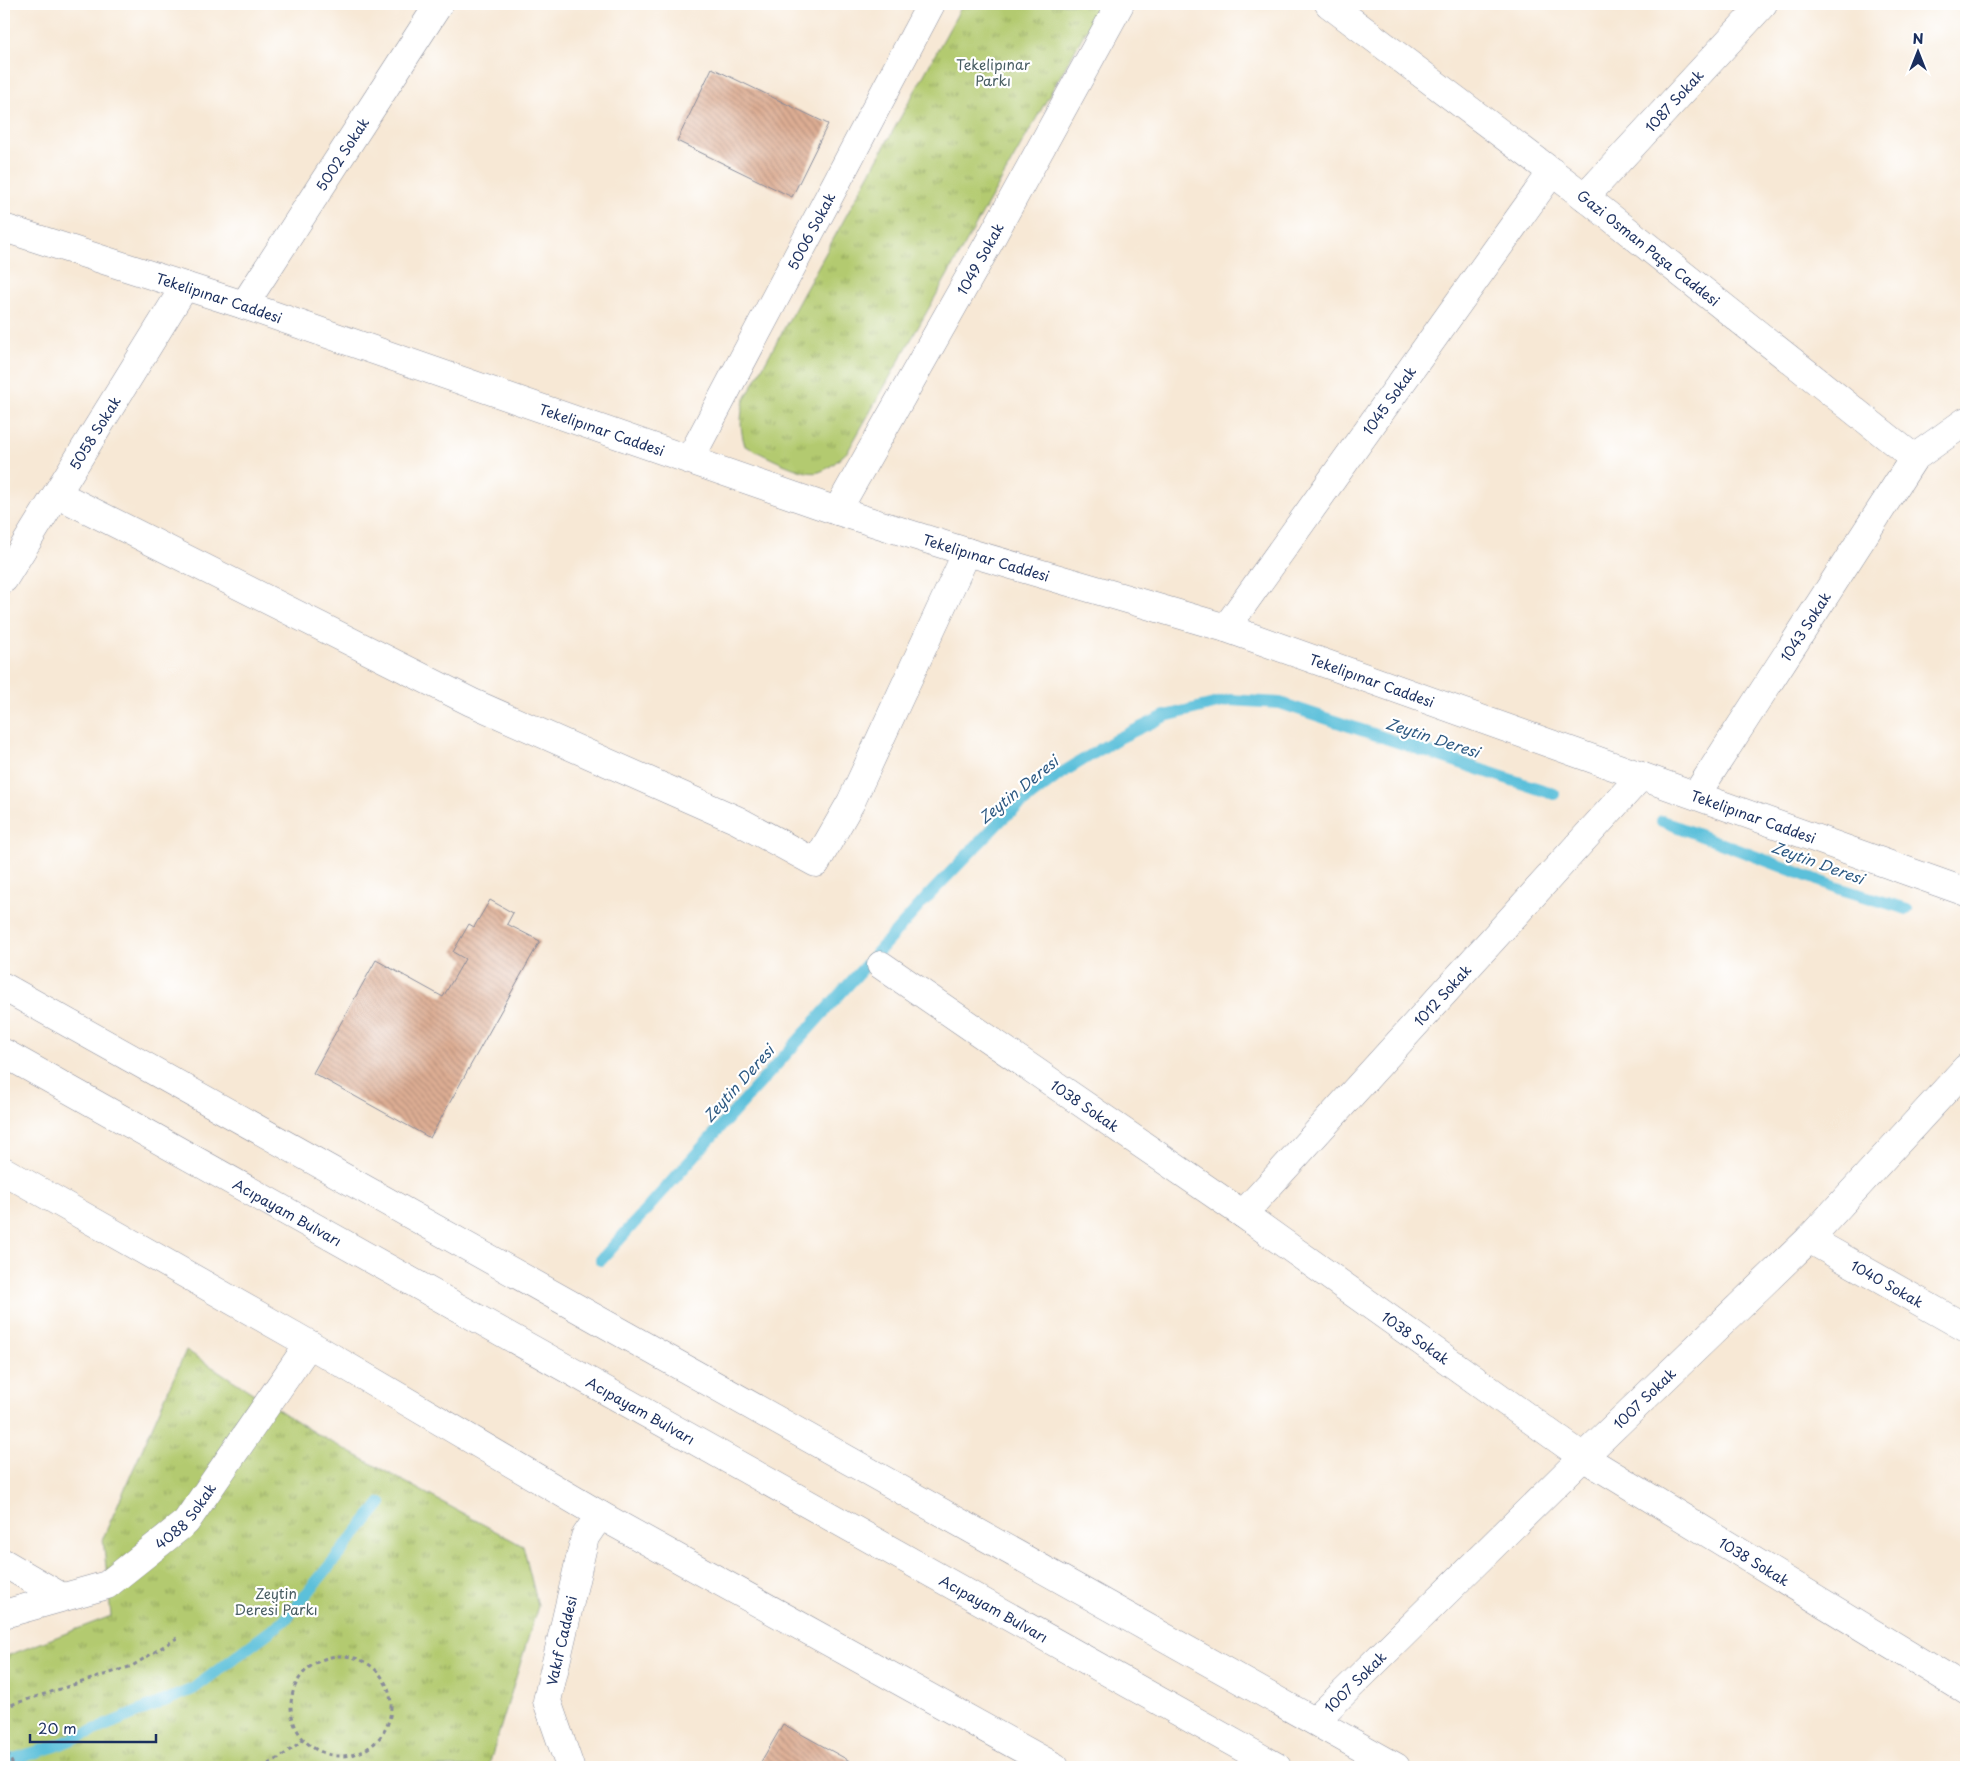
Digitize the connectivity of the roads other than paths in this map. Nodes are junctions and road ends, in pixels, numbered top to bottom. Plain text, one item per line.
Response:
1 (440, 4) edge
2 (930, 4) edge
3 (1120, 4) edge
4 (1329, 4) edge
5 (1763, 4) edge
6 (1552, 172) junction
7 (1584, 197) junction
8 (4, 228) edge
9 (185, 286) junction
10 (244, 305) junction
11 (1966, 421) edge
12 (1914, 458) junction
13 (690, 459) junction
14 (57, 494) junction
15 (837, 511) junction
16 (967, 552) junction
17 (4, 579) edge
18 (1226, 628) junction
19 (1641, 776) junction
20 (1696, 794) junction
21 (1966, 892) edge
22 (880, 965) dead end
23 (4, 987) edge
24 (4, 1053) edge
25 (1966, 1068) edge
26 (4, 1171) edge
27 (1243, 1214) junction
28 (1809, 1239) junction
29 (1966, 1328) edge
30 (309, 1344) junction
31 (1583, 1457) junction
32 (600, 1515) junction
33 (4, 1563) edge
34 (62, 1597) junction
35 (4, 1614) edge
36 (1966, 1690) edge
37 (1316, 1722) junction
38 (570, 1767) edge
39 (1054, 1767) edge
40 (1277, 1767) edge
41 (1396, 1767) edge

1 - 10 street, 5002 Sokak
2 - 13 street, 5006 Sokak
3 - 15 street, 1049 Sokak
4 - 6 street, Gazi Osman Paşa Caddesi
5 - 7 street, 1087 Sokak
6 - 7 street, Gazi Osman Paşa Caddesi
6 - 18 street, 1045 Sokak
7 - 12 street, Gazi Osman Paşa Caddesi
8 - 9 street, Tekelipınar Caddesi
9 - 10 street, Tekelipınar Caddesi
9 - 14 street, 5058 Sokak
10 - 13 street, Tekelipınar Caddesi
11 - 12 street
12 - 20 street, 1043 Sokak
13 - 15 street, Tekelipınar Caddesi
14 - 16 street
14 - 17 street, 5058 Sokak
15 - 16 street, Tekelipınar Caddesi
16 - 18 street, Tekelipınar Caddesi
18 - 19 street, Tekelipınar Caddesi
19 - 20 street, Tekelipınar Caddesi
19 - 27 street, 1012 Sokak
20 - 21 street, Tekelipınar Caddesi
22 - 27 street, 1038 Sokak
23 - 37 street
24 - 40 street, Acıpayam Bulvarı
25 - 28 street, 1007 Sokak
26 - 30 street
27 - 31 street, 1038 Sokak
28 - 29 street, 1040 Sokak
28 - 31 street, 1007 Sokak
30 - 32 street
30 - 34 street, 4088 Sokak
31 - 36 street, 1038 Sokak
31 - 37 street, 1007 Sokak
32 - 38 street, Vakıf Caddesi
32 - 39 street
33 - 34 street
34 - 35 street, 4088 Sokak
37 - 41 street

